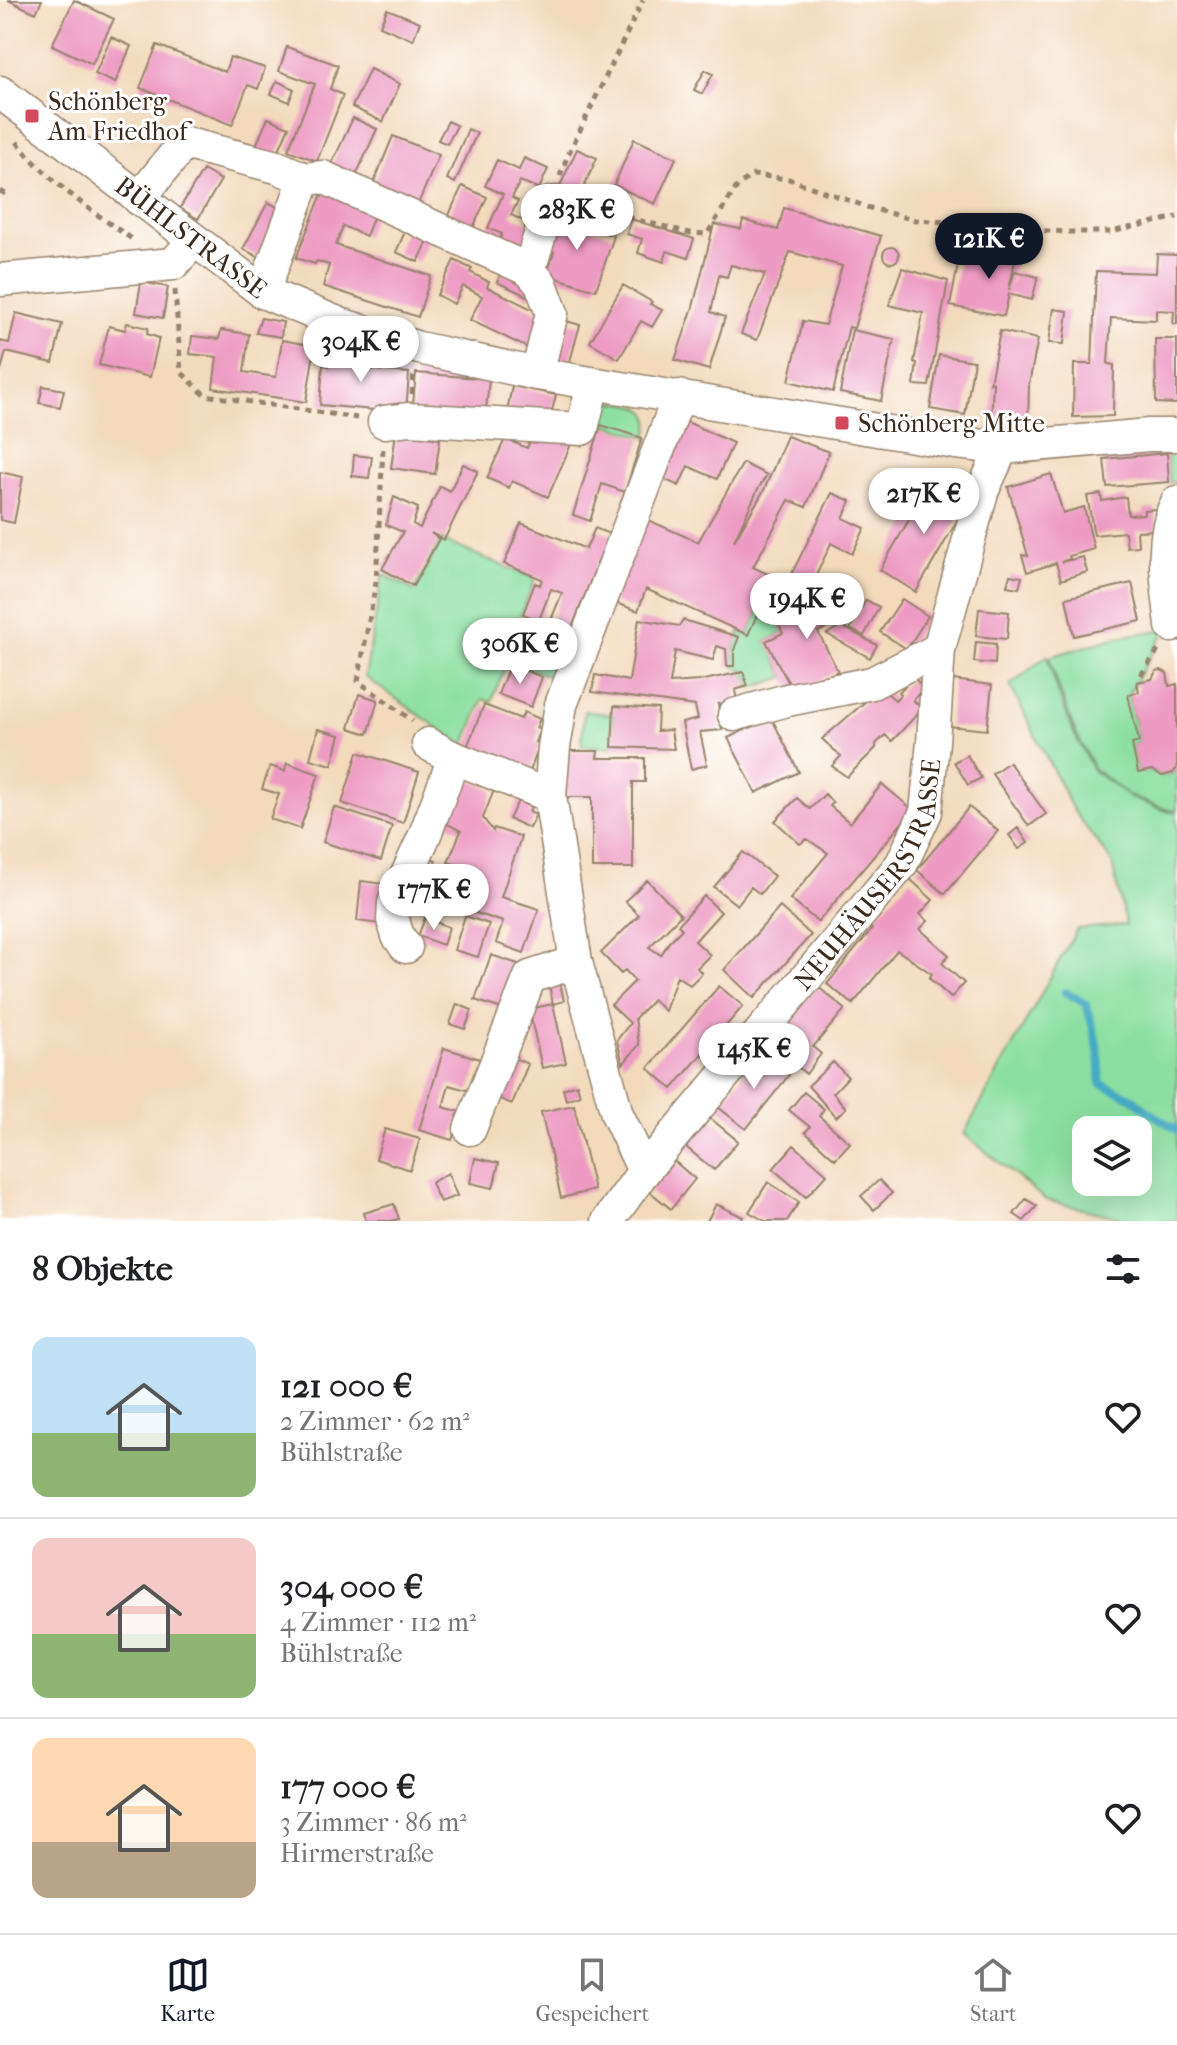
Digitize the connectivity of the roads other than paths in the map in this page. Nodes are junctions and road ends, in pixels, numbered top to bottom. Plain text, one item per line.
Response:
1 (0, 92) edge
2 (305, 179) junction
3 (139, 199) junction
4 (553, 203) road end
5 (194, 241) junction
6 (529, 270) junction
7 (0, 280) edge
8 (263, 292) junction
9 (537, 374) junction
10 (593, 384) junction
11 (679, 396) junction
12 (397, 420) road end
13 (1177, 435) edge
14 (1002, 448) junction
15 (1177, 502) edge
16 (1172, 626) dead end
17 (939, 649) junction
18 (734, 715) dead end
19 (550, 796) junction
20 (406, 947) dead end
21 (576, 962) junction
22 (470, 1129) dead end
23 (644, 1171) junction
24 (616, 1219) edge

1 - 3 street, BÜHLSTRASSE
2 - 3 street
2 - 6 street
2 - 8 street
3 - 5 street, BÜHLSTRASSE
4 - 6 street
5 - 7 street
5 - 8 street, BÜHLSTRASSE
6 - 9 street
8 - 9 street, BÜHLSTRASSE
9 - 10 street, BÜHLSTRASSE
10 - 11 street, BÜHLSTRASSE
10 - 12 street
11 - 14 street, BÜHLSTRASSE
11 - 19 street
13 - 14 street, BÜHLSTRASSE
14 - 17 street, NEUHÄUSERSTRASSE
15 - 16 street
17 - 18 street
17 - 23 street, NEUHÄUSERSTRASSE
19 - 20 street
19 - 21 street
21 - 22 street
21 - 23 street
23 - 24 street, NEUHÄUSERSTRASSE

